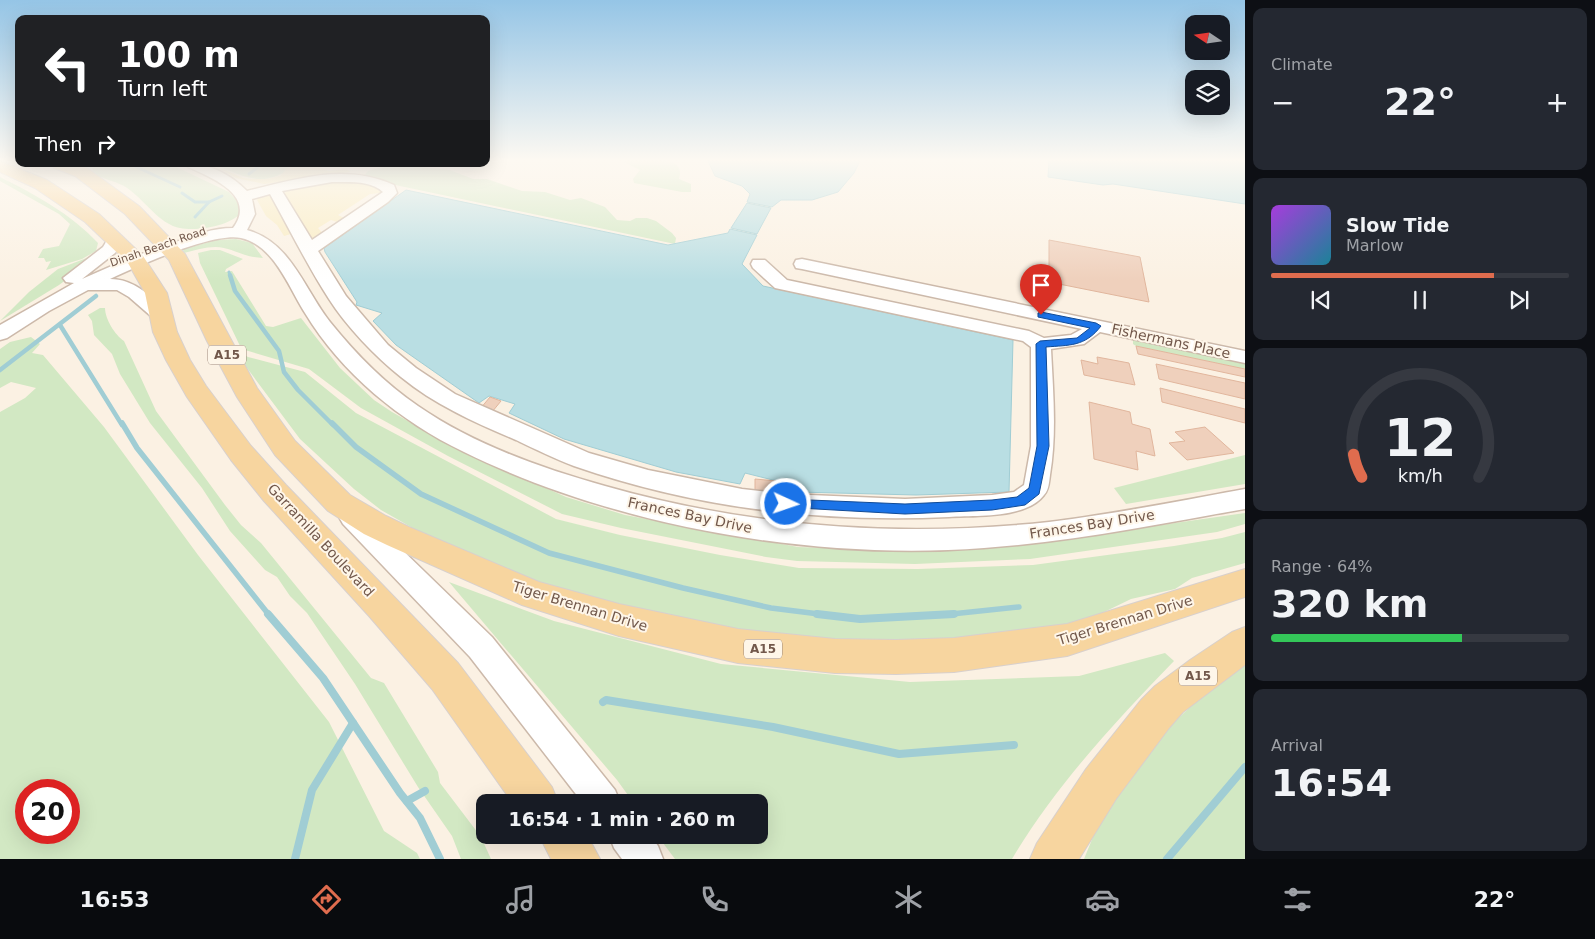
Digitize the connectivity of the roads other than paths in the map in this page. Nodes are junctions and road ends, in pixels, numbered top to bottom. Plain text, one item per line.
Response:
1 (67, 201) edge
2 (120, 201) edge
3 (244, 201) edge
4 (281, 201) edge
5 (380, 201) edge
6 (240, 228) junction
7 (115, 240) junction
8 (167, 246) junction
9 (308, 250) junction
10 (133, 258) junction
11 (759, 264) dead end
12 (802, 264) dead end
13 (79, 286) junction
14 (35, 304) junction
15 (159, 313) junction
16 (1096, 326) junction
17 (0, 328) edge
18 (0, 334) edge
19 (1040, 344) junction
20 (1245, 357) edge
21 (1245, 499) edge
22 (339, 503) junction
23 (1245, 583) edge
24 (1245, 644) edge
25 (531, 794) edge
26 (597, 794) edge
27 (566, 844) edge
28 (634, 844) edge
29 (577, 859) edge
30 (645, 859) edge
31 (1054, 859) edge

1 - 7 main road
2 - 8 main road, Tiger Brennan Drive / A15
3 - 6 street
4 - 9 street
5 - 9 street
6 - 8 street, Dinah Beach Road
6 - 21 street, Frances Bay Drive
7 - 10 main road
7 - 14 street
8 - 10 street, Dinah Beach Road
8 - 22 main road, Tiger Brennan Drive / A15
9 - 19 street
10 - 13 street
10 - 14 street, Dinah Beach Road
10 - 15 main road, Garramilla Boulevard
11 - 19 street
12 - 16 street, Fishermans Place
13 - 15 street
13 - 18 street
14 - 17 street, Dinah Beach Road
15 - 25 main road, Garramilla Boulevard
16 - 19 street
16 - 20 street, Fishermans Place
22 - 23 main road, Tiger Brennan Drive / A15
22 - 26 street
24 - 31 main road, A15
27 - 29 main road
28 - 30 street

